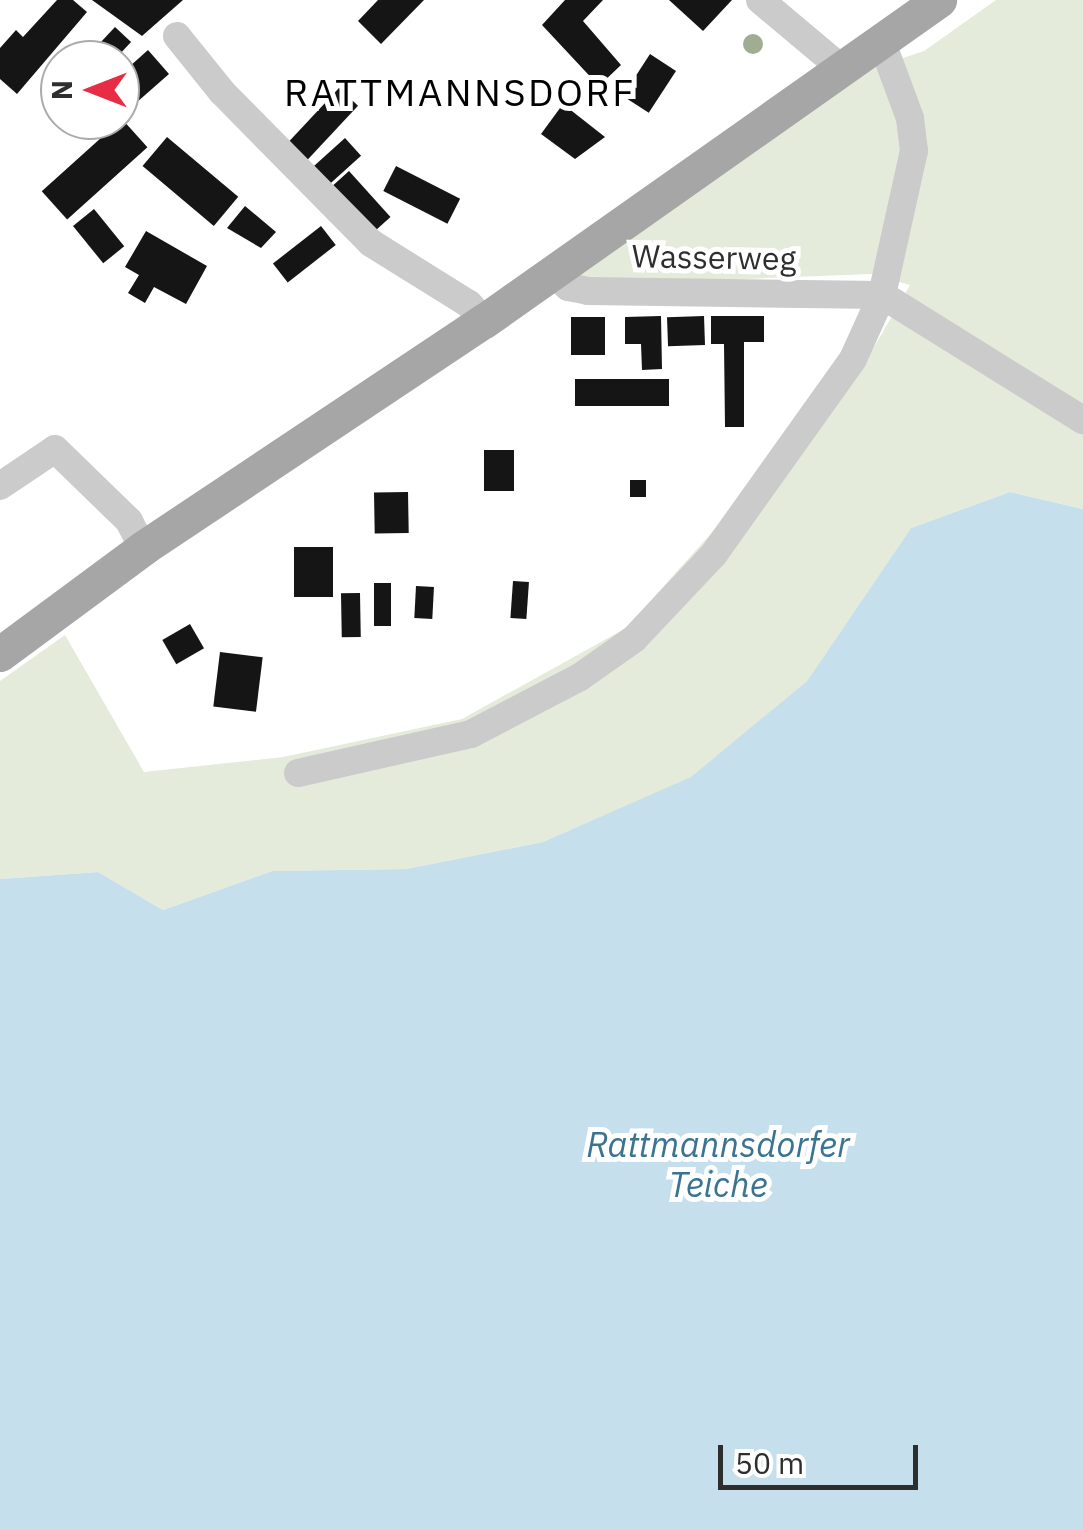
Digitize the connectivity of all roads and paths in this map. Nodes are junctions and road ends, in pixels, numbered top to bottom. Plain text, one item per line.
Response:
1 (760, 0) edge
2 (939, 0) edge
3 (177, 36) dead end
4 (882, 40) junction
5 (841, 68) junction
6 (552, 272) junction
7 (882, 294) junction
8 (484, 320) junction
9 (1083, 420) edge
10 (0, 486) edge
11 (143, 548) junction
12 (0, 654) edge
13 (298, 773) dead end

1 - 5 street
2 - 4 main road
3 - 8 street
4 - 5 main road
4 - 7 street
5 - 6 main road
6 - 7 street, Wasserweg
6 - 8 main road
7 - 9 street
7 - 13 street
8 - 11 main road
10 - 11 street
11 - 12 main road

